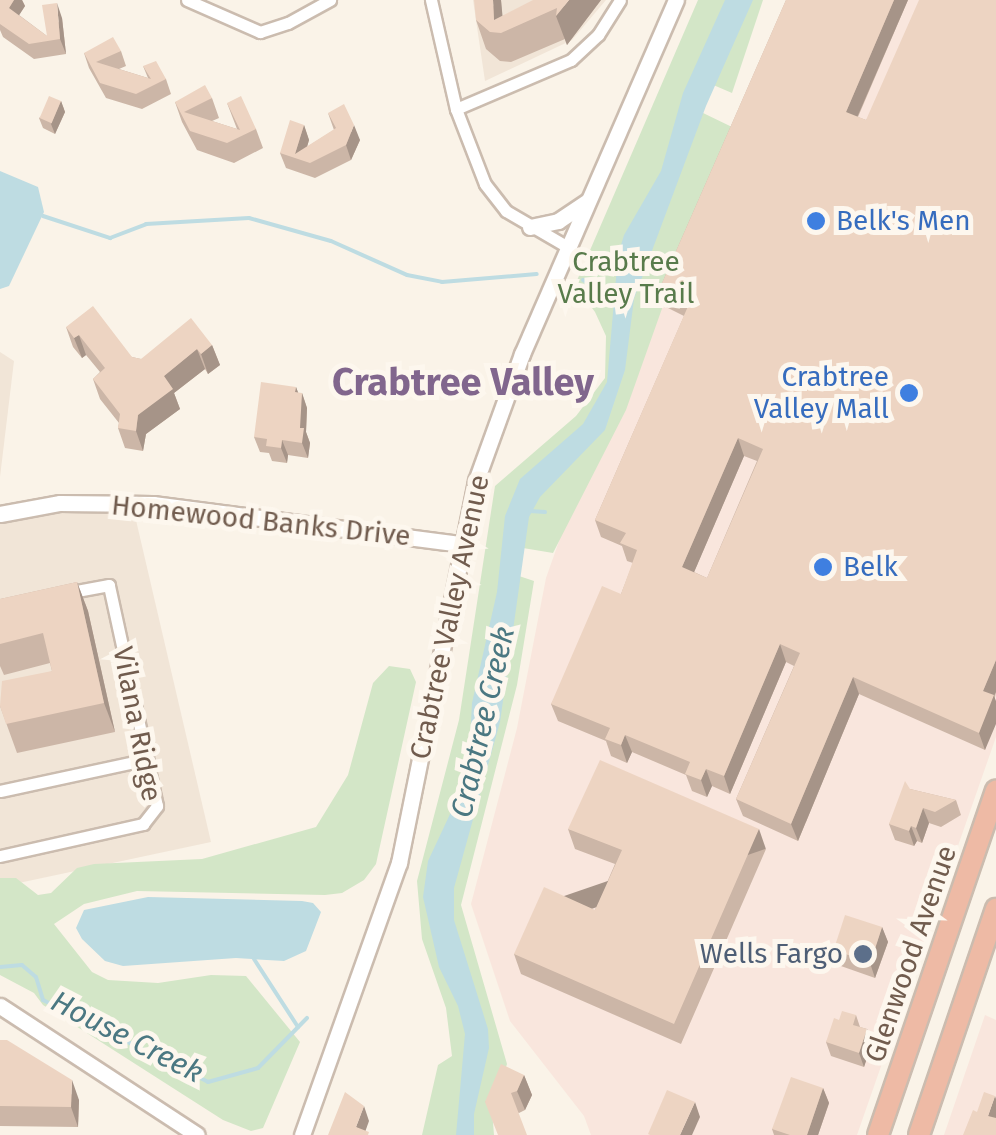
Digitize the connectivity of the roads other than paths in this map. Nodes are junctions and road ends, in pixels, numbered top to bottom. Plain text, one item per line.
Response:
1 (186, 0) edge
2 (330, 0) edge
3 (431, 0) edge
4 (620, 0) edge
5 (676, 0) edge
6 (456, 110) junction
7 (588, 201) junction
8 (530, 227) junction
9 (571, 249) junction
10 (0, 514) edge
11 (462, 544) junction
12 (58, 595) edge
13 (148, 758) junction
14 (996, 790) edge
15 (0, 791) edge
16 (0, 856) edge
17 (996, 908) edge
18 (0, 1006) edge
19 (197, 1135) edge
20 (302, 1135) edge
21 (878, 1135) edge
22 (919, 1135) edge

1 - 2 street
3 - 6 street
4 - 6 street
5 - 7 street, Crabtree Valley Avenue
6 - 8 street
7 - 8 street
7 - 9 street, Crabtree Valley Avenue
8 - 9 street
9 - 11 street, Crabtree Valley Avenue
10 - 11 street, Homewood Banks Drive
11 - 20 street, Crabtree Valley Avenue
12 - 13 street, Vilana Ridge
13 - 15 street
13 - 16 street, Vilana Ridge
14 - 21 highway, Glenwood Avenue
17 - 22 highway
18 - 19 street

